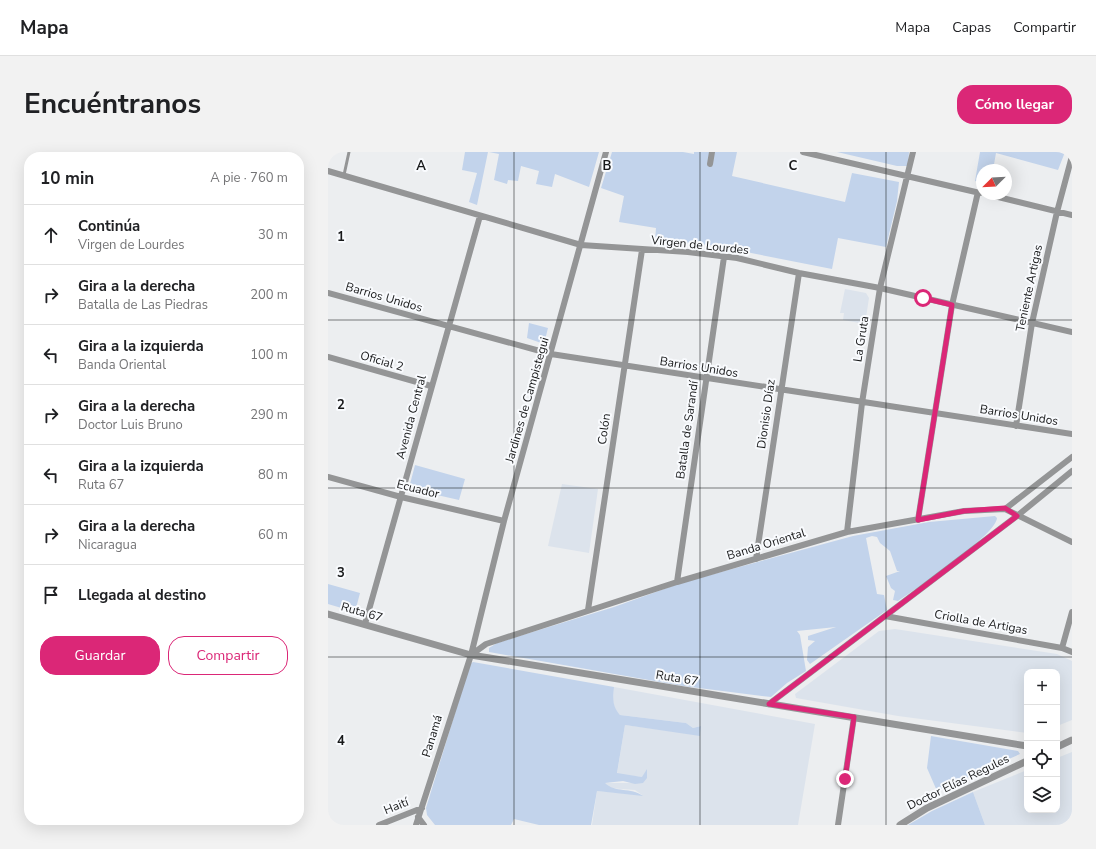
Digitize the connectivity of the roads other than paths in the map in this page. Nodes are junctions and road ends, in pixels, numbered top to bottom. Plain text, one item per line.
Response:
1 (349, 152) edge
2 (606, 152) edge
3 (712, 152) edge
4 (803, 152) edge
5 (912, 152) edge
6 (1072, 156) edge
7 (710, 164) dead end
8 (328, 171) edge
9 (344, 176) junction
10 (908, 176) junction
11 (976, 192) edge
12 (978, 200) edge
13 (1010, 200) edge
14 (1057, 212) junction
15 (1072, 215) edge
16 (480, 216) junction
17 (581, 245) junction
18 (642, 250) junction
19 (724, 257) junction
20 (799, 274) junction
21 (880, 288) junction
22 (328, 293) edge
23 (952, 305) junction
24 (1032, 323) junction
25 (448, 326) junction
26 (1072, 332) edge
27 (551, 354) junction
28 (328, 357) edge
29 (624, 366) junction
30 (706, 379) junction
31 (431, 386) junction
32 (780, 390) junction
33 (862, 402) junction
34 (935, 413) junction
35 (1016, 426) junction
36 (1072, 434) edge
37 (1072, 457) edge
38 (1072, 471) edge
39 (328, 477) edge
40 (401, 497) junction
41 (1005, 508) junction
42 (1017, 516) junction
43 (918, 520) junction
44 (504, 521) junction
45 (847, 532) junction
46 (1072, 542) edge
47 (756, 559) junction
48 (677, 582) junction
49 (588, 610) junction
50 (1072, 612) edge
51 (328, 614) edge
52 (885, 616) junction
53 (365, 624) junction
54 (1062, 648) junction
55 (1072, 652) edge
56 (471, 654) junction
57 (769, 704) junction
58 (854, 717) junction
59 (1072, 740) edge
60 (1024, 745) edge
61 (1060, 746) edge
62 (1024, 761) edge
63 (422, 808) junction
64 (418, 817) junction
65 (379, 825) edge
66 (416, 825) edge
67 (424, 825) edge
68 (838, 825) edge
69 (900, 825) edge

1 - 9 lane
2 - 17 street, Jardines de Campistegui
3 - 7 street
4 - 10 street
5 - 10 street, La Gruta
6 - 14 street, Teniente Artigas
8 - 9 street, Virgen de Lourdes
9 - 16 street, Virgen de Lourdes
10 - 11 street
10 - 21 street, La Gruta
12 - 23 street
13 - 14 street
14 - 15 street
14 - 24 street, Teniente Artigas
16 - 17 street, Virgen de Lourdes
16 - 25 street, Avenida Central
17 - 18 street, Virgen de Lourdes
17 - 27 street, Jardines de Campistegui
18 - 19 street, Virgen de Lourdes
18 - 29 street, Colón
19 - 20 street, Virgen de Lourdes
19 - 30 street, Batalla de Sarandí
20 - 21 street, Virgen de Lourdes
20 - 32 street, Dionisio Díaz
21 - 23 street, Virgen de Lourdes
21 - 33 street, La Gruta
22 - 25 street, Barrios Unidos
23 - 24 street, Virgen de Lourdes
23 - 34 street
24 - 26 street, Virgen de Lourdes
24 - 35 street, Teniente Artigas
25 - 27 street, Barrios Unidos
25 - 31 street, Avenida Central
27 - 29 street, Barrios Unidos
27 - 44 street, Jardines de Campistegui
28 - 31 street, Oficial 2
29 - 30 street, Barrios Unidos
29 - 49 street, Colón
30 - 32 street, Barrios Unidos
30 - 48 street, Batalla de Sarandí
31 - 40 street, Avenida Central
32 - 33 street, Barrios Unidos
32 - 47 street, Dionisio Díaz
33 - 34 street, Barrios Unidos
33 - 45 street, La Gruta
34 - 35 street, Barrios Unidos
34 - 43 street
35 - 36 street, Barrios Unidos
37 - 41 street
38 - 42 street
39 - 40 street, Ecuador
40 - 44 street, Ecuador
40 - 53 street, Avenida Central
41 - 42 street
41 - 43 street, Banda Oriental
42 - 46 street
42 - 52 street
43 - 45 street, Banda Oriental
44 - 56 street, Jardines de Campistegui
45 - 47 street, Banda Oriental
47 - 48 street, Banda Oriental
48 - 49 street, Banda Oriental
49 - 56 street, Banda Oriental
50 - 54 street
51 - 53 street, Ruta 67
52 - 54 street, Criolla de Artigas
52 - 57 street
53 - 56 street, Ruta 67
54 - 55 street, Criolla de Artigas
56 - 57 street, Ruta 67
56 - 63 street, Panamá
57 - 58 street, Ruta 67
58 - 60 street, Ruta 67
58 - 68 street
59 - 61 street
62 - 69 street, Doctor Elías Regules
63 - 64 street, Panamá
63 - 65 street, Haití
64 - 66 street, Panamá
64 - 67 street, Haití

